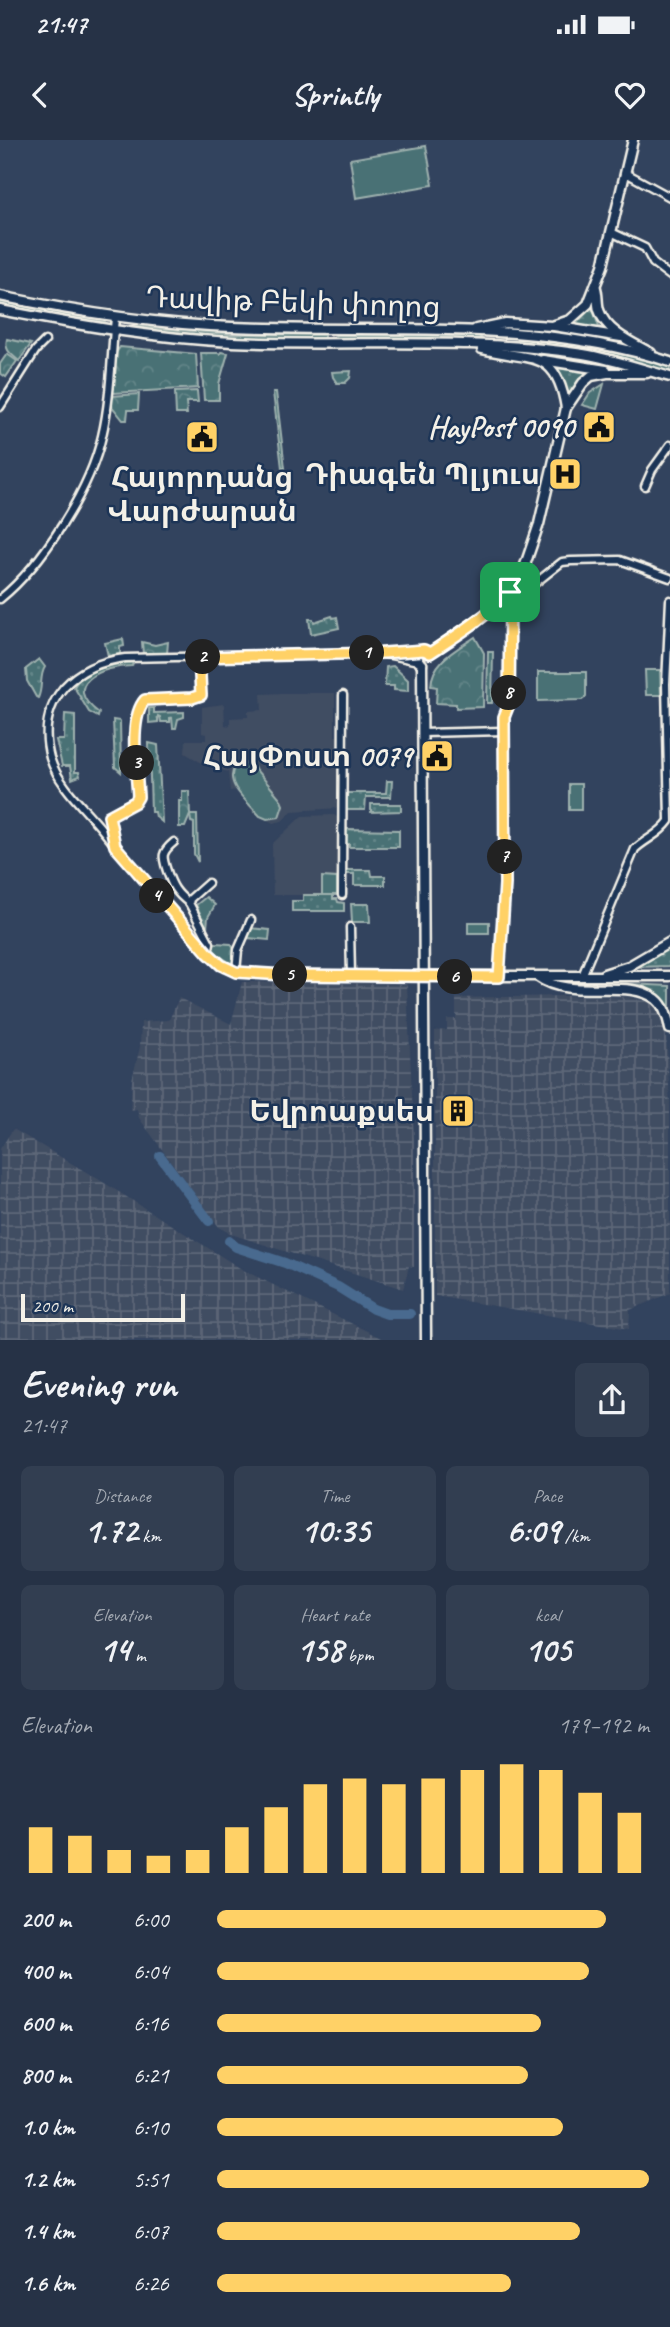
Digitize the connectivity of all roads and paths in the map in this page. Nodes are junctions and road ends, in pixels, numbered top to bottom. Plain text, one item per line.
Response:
1 (633, 140) edge
2 (626, 173) junction
3 (670, 197) edge
4 (611, 232) junction
5 (670, 276) edge
6 (596, 287) junction
7 (0, 296) edge
8 (0, 310) edge
9 (115, 318) junction
10 (552, 326) junction
11 (331, 328) junction
12 (470, 331) junction
13 (485, 331) junction
14 (113, 332) junction
15 (624, 338) junction
16 (45, 341) dead end
17 (332, 344) junction
18 (469, 345) junction
19 (485, 345) junction
20 (660, 358) junction
21 (537, 359) junction
22 (670, 362) edge
23 (616, 372) junction
24 (657, 373) junction
25 (670, 377) edge
26 (0, 407) edge
27 (566, 408) junction
28 (670, 445) edge
29 (645, 486) dead end
30 (670, 578) edge
31 (510, 592) junction
32 (0, 599) edge
33 (670, 600) edge
34 (668, 653) edge
35 (199, 657) junction
36 (420, 659) junction
37 (344, 695) dead end
38 (504, 731) junction
39 (422, 733) junction
40 (174, 842) dead end
41 (115, 846) junction
42 (208, 883) dead end
43 (342, 895) dead end
44 (189, 903) junction
45 (251, 920) dead end
46 (350, 927) dead end
47 (670, 942) edge
48 (208, 953) junction
49 (236, 972) junction
50 (352, 975) junction
51 (424, 976) junction
52 (582, 976) junction
53 (595, 976) junction
54 (670, 976) edge
55 (499, 977) junction
56 (538, 977) junction
57 (670, 1029) edge
58 (426, 1340) edge

1 - 2 main road
2 - 3 street
2 - 4 main road
4 - 5 street
4 - 6 main road
6 - 10 main road
6 - 15 main road
7 - 9 main road, Դավիթ Բեկի փողոց
8 - 14 main road, Դավիթ Բեկի փողոց
9 - 11 main road, Դավիթ Բեկի փողոց
9 - 14 street
10 - 12 main road
10 - 15 main road
11 - 12 main road, Դավիթ Բեկի փողոց
11 - 17 main road
12 - 13 main road, Դավիթ Բեկի փողոց
13 - 19 main road
13 - 20 main road, Դավիթ Բեկի փողոց
14 - 17 main road, Դավիթ Բեկի փողոց
14 - 32 street
15 - 20 main road
16 - 26 street
17 - 18 main road, Դավիթ Բեկի փողոց
18 - 19 main road, Դավիթ Բեկի փողոց
18 - 21 main road
19 - 24 main road, Դավիթ Բեկի փողոց
20 - 22 main road
21 - 23 main road
21 - 27 main road
23 - 24 main road
23 - 27 main road
24 - 25 main road, Դավիթ Բեկի փողոց
27 - 31 main road
28 - 29 street
30 - 31 street
31 - 36 main road
31 - 38 street
33 - 34 street
34 - 52 street
35 - 36 street
35 - 41 street
35 - 41 street
36 - 39 main road
37 - 43 street
38 - 39 street
38 - 55 street
39 - 51 main road
40 - 44 street
41 - 48 street
42 - 44 street
44 - 48 street
45 - 49 street
46 - 50 street
47 - 53 main road
48 - 49 street
49 - 50 street
50 - 51 street
51 - 55 main road
51 - 58 main road
52 - 53 main road
52 - 56 main road
53 - 54 main road
55 - 56 main road
56 - 57 main road

